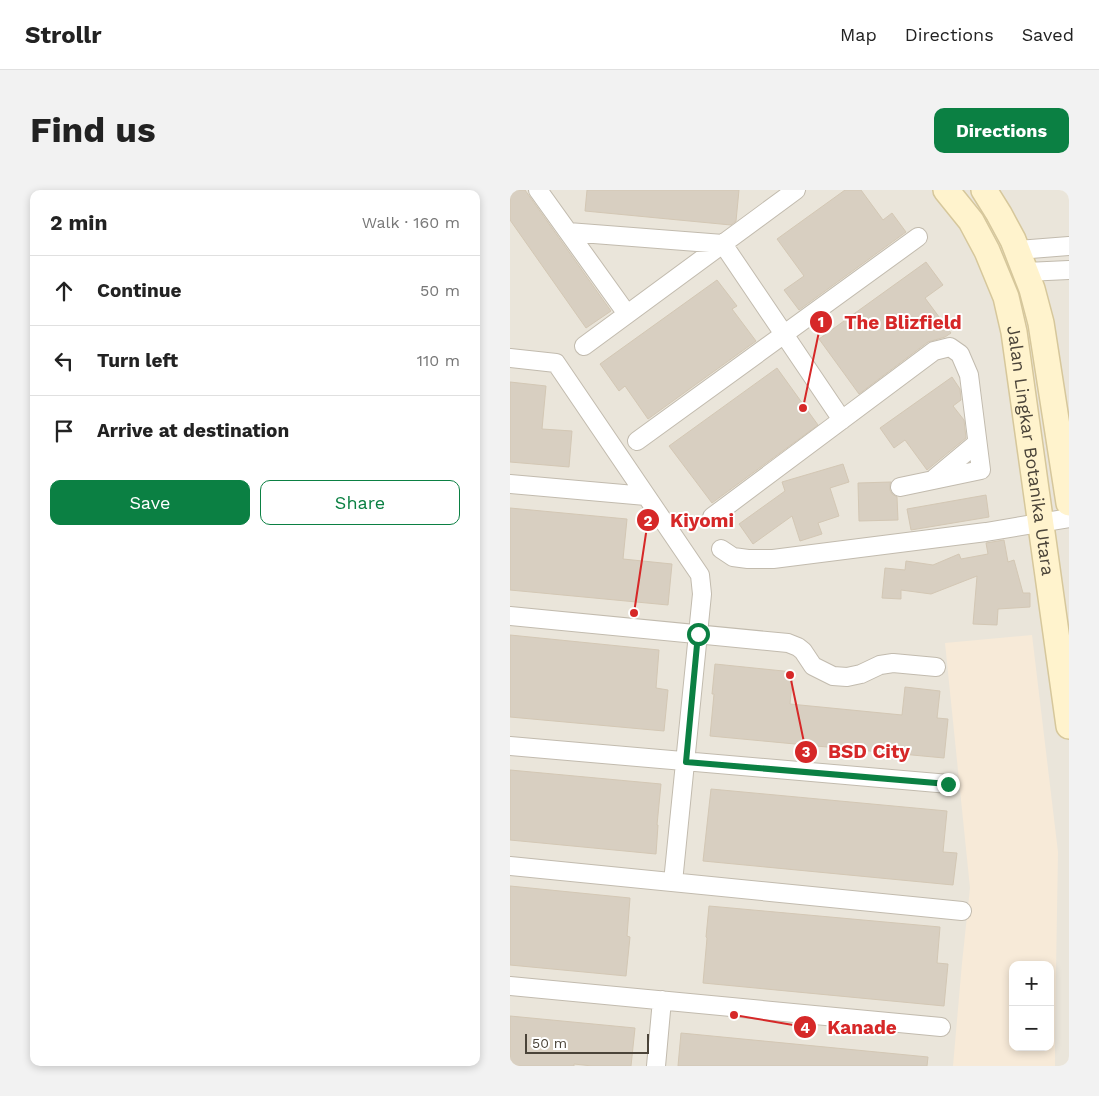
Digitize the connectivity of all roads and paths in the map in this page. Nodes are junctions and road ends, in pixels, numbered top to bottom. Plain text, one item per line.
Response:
1 (538, 190) edge
2 (796, 190) edge
3 (946, 190) edge
4 (984, 190) edge
5 (568, 232) junction
6 (918, 237) dead end
7 (723, 244) junction
8 (1069, 246) edge
9 (1022, 261) junction
10 (1069, 270) edge
11 (627, 314) junction
12 (784, 334) junction
13 (584, 346) dead end
14 (510, 358) edge
15 (842, 420) junction
16 (637, 441) dead end
17 (510, 484) edge
18 (900, 487) dead end
19 (646, 496) junction
20 (1069, 503) edge
21 (712, 517) dead end
22 (1069, 518) edge
23 (1041, 522) junction
24 (722, 549) dead end
25 (510, 616) edge
26 (698, 634) junction
27 (936, 667) dead end
28 (1069, 726) edge
29 (510, 746) edge
30 (686, 762) junction
31 (948, 784) dead end
32 (510, 866) edge
33 (673, 882) junction
34 (962, 911) dead end
35 (510, 986) edge
36 (662, 1000) junction
37 (941, 1027) dead end
38 (656, 1066) edge

1 - 5 street
2 - 7 street
3 - 23 street, Jalan Lingkar Botanika Utara
4 - 9 street, Jalan Lingkar Botanika Utara
5 - 7 street
5 - 11 street
6 - 12 street
7 - 11 street
7 - 12 street
8 - 9 street
9 - 10 street
9 - 20 street, Jalan Lingkar Botanika Utara
11 - 13 street
12 - 15 street
12 - 16 street
14 - 19 street
15 - 18 street
15 - 21 street
17 - 19 street
19 - 26 street
22 - 23 street
23 - 24 street
23 - 28 street, Jalan Lingkar Botanika Utara
25 - 26 street
26 - 27 street
26 - 30 street
29 - 30 street
30 - 31 street
30 - 33 street
32 - 33 street
33 - 34 street
35 - 36 street
36 - 37 street
36 - 38 street

